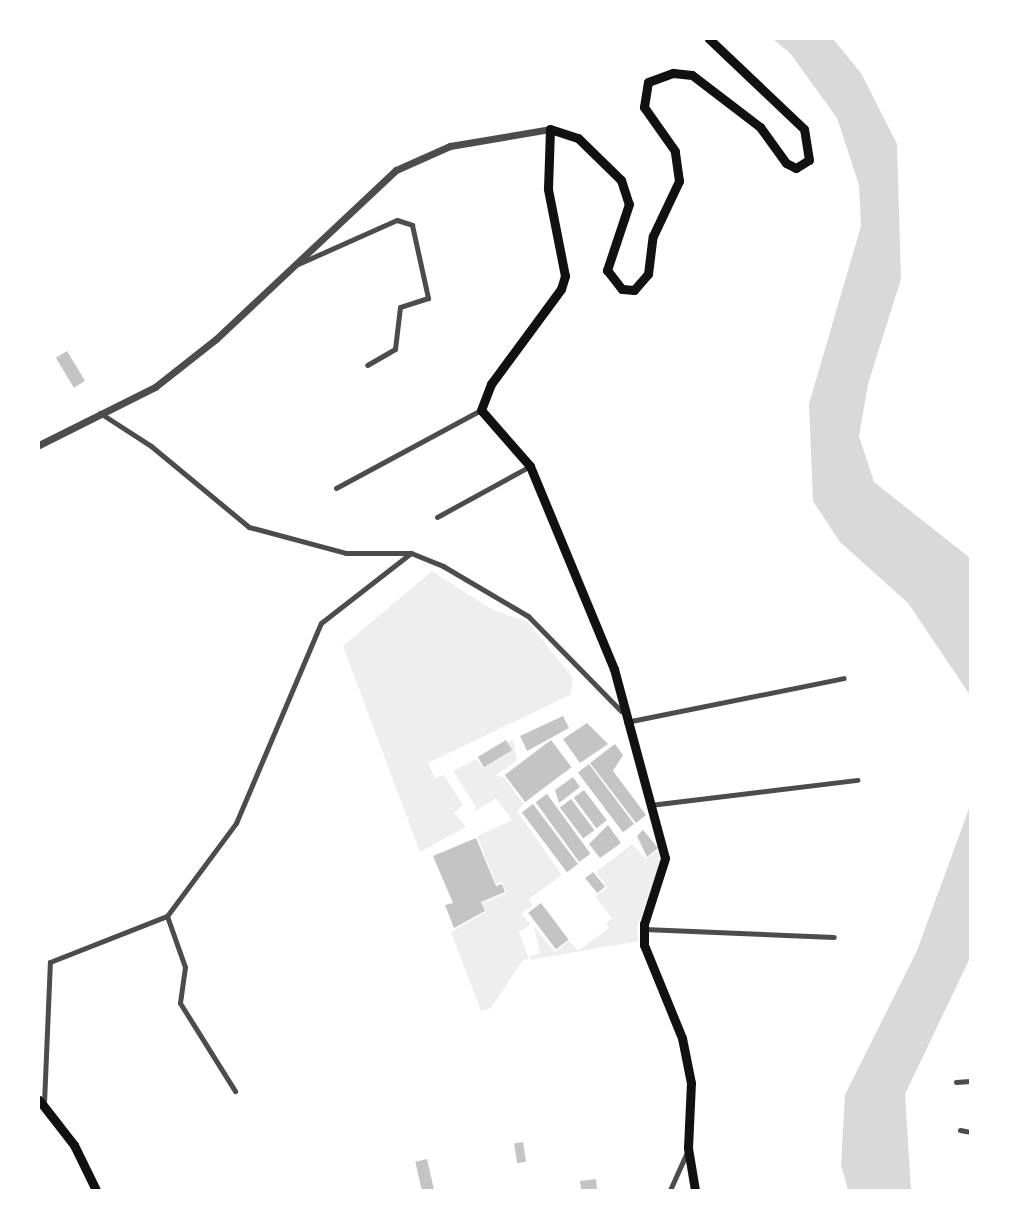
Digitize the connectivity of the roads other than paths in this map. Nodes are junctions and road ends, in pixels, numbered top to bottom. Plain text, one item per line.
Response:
1 (710, 39) edge
2 (550, 129) junction
3 (298, 264) junction
4 (367, 365) dead end
5 (481, 410) junction
6 (100, 412) junction
7 (39, 445) edge
8 (530, 466) junction
9 (336, 488) dead end
10 (437, 517) dead end
11 (411, 553) junction
12 (844, 678) dead end
13 (621, 711) junction
14 (625, 723) junction
15 (857, 780) dead end
16 (650, 805) junction
17 (166, 916) junction
18 (644, 929) junction
19 (834, 937) dead end
20 (970, 1081) edge
21 (956, 1082) dead end
22 (235, 1091) dead end
23 (41, 1101) edge
24 (960, 1130) dead end
25 (970, 1131) edge
26 (688, 1148) junction
27 (96, 1190) edge
28 (670, 1190) edge
29 (695, 1190) edge

1 - 2 main road
2 - 3 street
2 - 5 main road
3 - 4 street
3 - 6 street
5 - 8 main road
5 - 9 street
6 - 7 street
6 - 11 street
8 - 10 street
8 - 13 main road
11 - 13 street
11 - 17 street
12 - 14 street
13 - 14 main road
14 - 16 main road
15 - 16 street
16 - 18 main road
17 - 22 street
17 - 23 street
18 - 19 street
18 - 26 main road
20 - 21 street
23 - 27 main road
24 - 25 street
26 - 28 street
26 - 29 main road

